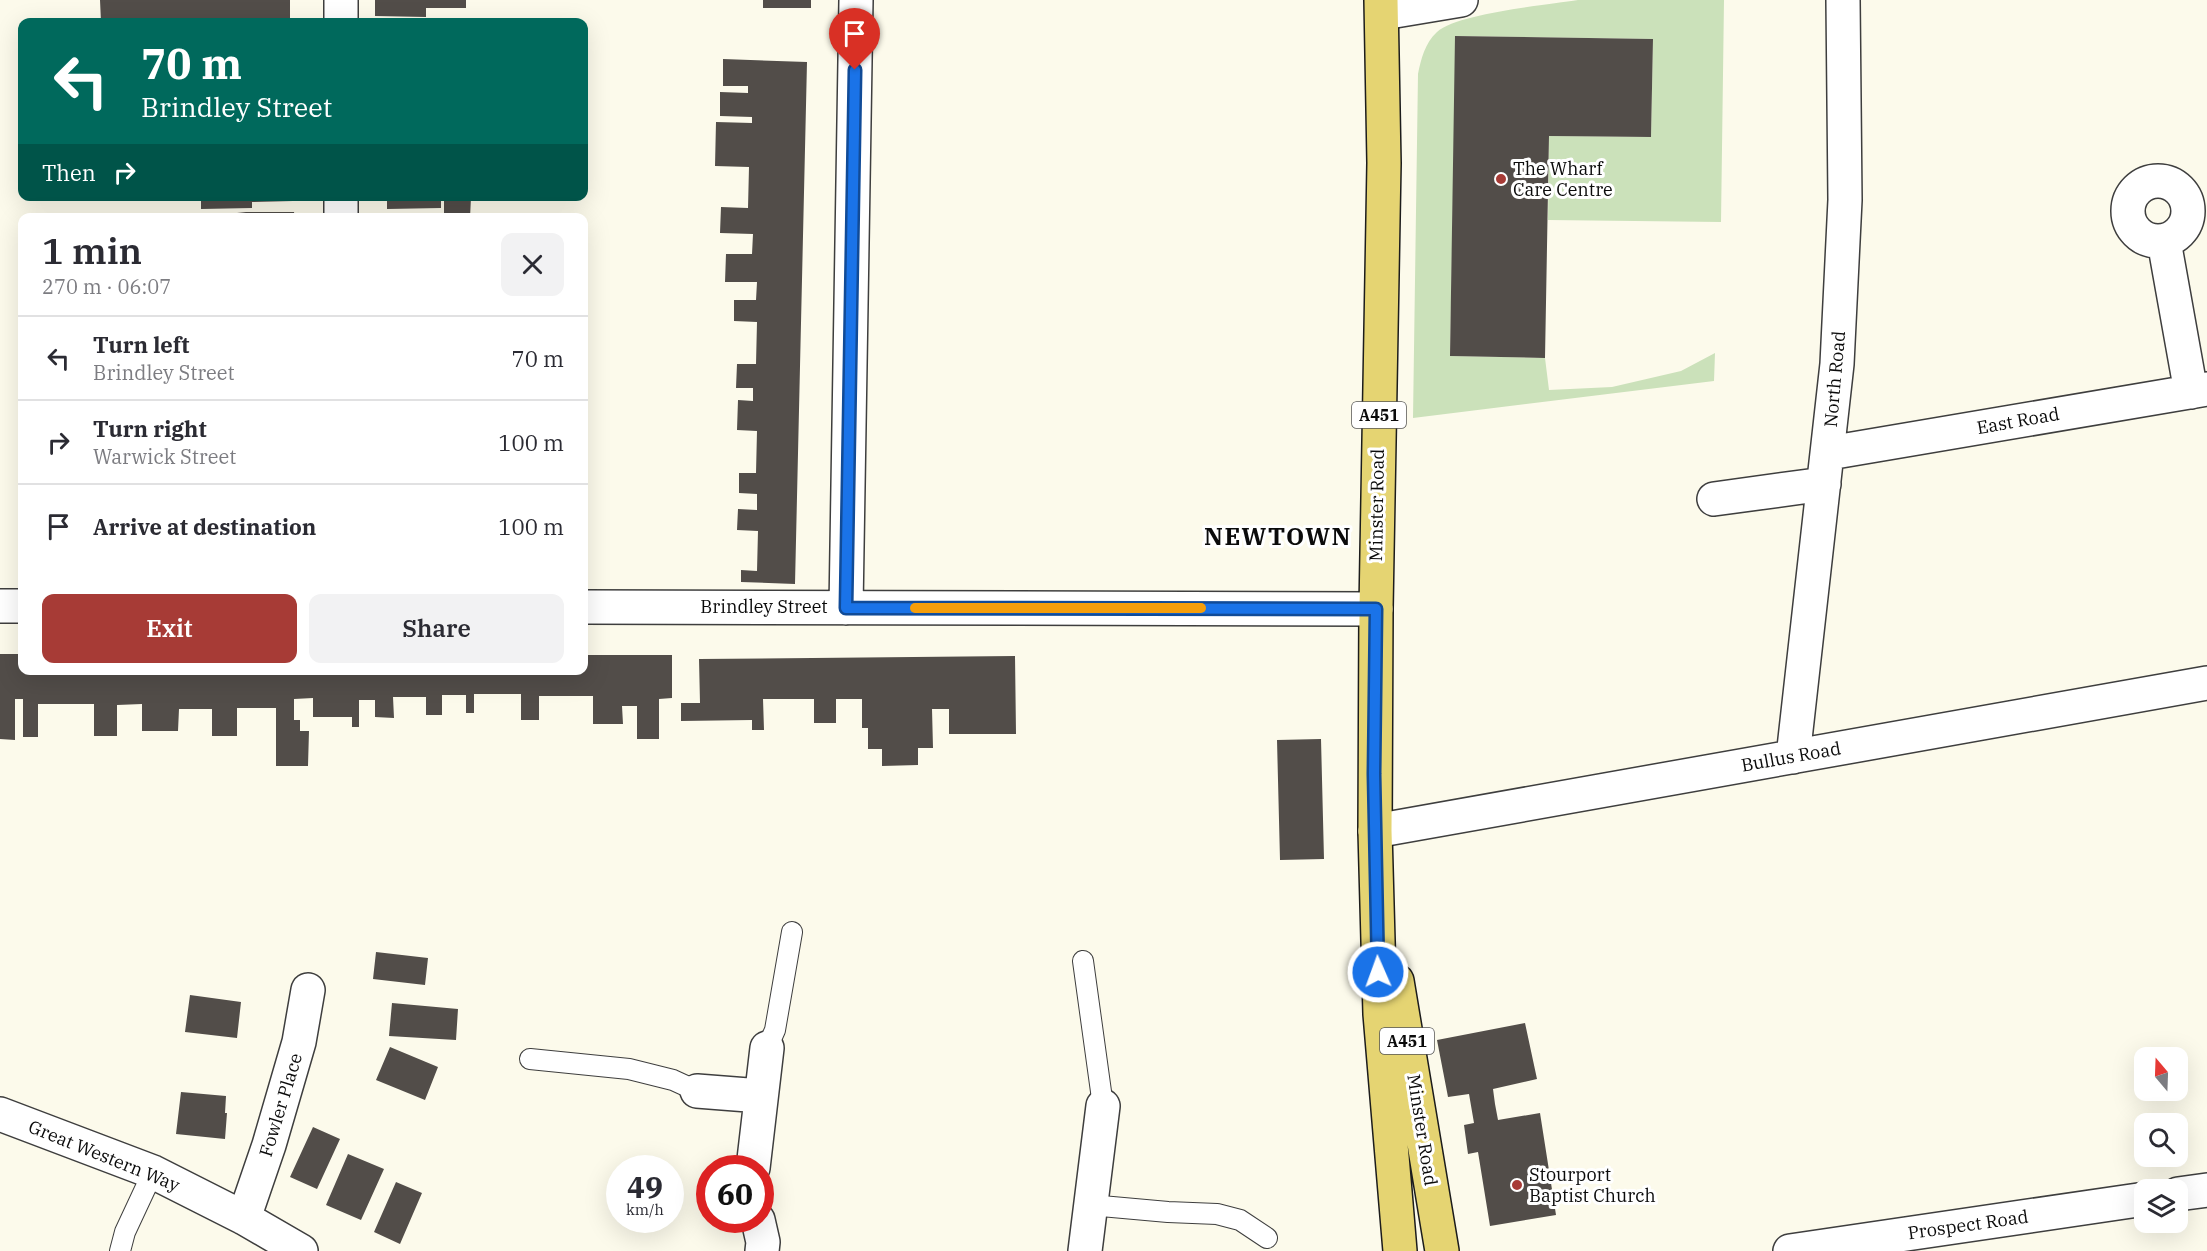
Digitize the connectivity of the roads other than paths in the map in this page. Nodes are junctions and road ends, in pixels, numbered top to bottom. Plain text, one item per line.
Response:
1 (341, 0) edge
2 (856, 0) edge
3 (1461, 0) edge
4 (1843, 0) edge
5 (1382, 6) edge
6 (341, 18) edge
7 (2164, 241) dead end
8 (2199, 391) edge
9 (1826, 469) junction
10 (1714, 499) dead end
11 (0, 606) edge
12 (18, 606) edge
13 (588, 607) edge
14 (846, 608) junction
15 (1376, 609) junction
16 (2207, 683) edge
17 (1793, 757) junction
18 (1375, 831) junction
19 (792, 932) dead end
20 (1083, 961) dead end
21 (308, 990) dead end
22 (767, 1048) joint
23 (530, 1059) dead end
24 (697, 1091) joint
25 (761, 1096) junction
26 (1103, 1106) joint
27 (0, 1114) edge
28 (754, 1155) edge
29 (153, 1172) junction
30 (2207, 1190) edge
31 (2188, 1193) edge
32 (2134, 1201) edge
33 (1090, 1205) junction
34 (244, 1218) junction
35 (761, 1233) edge
36 (1267, 1238) dead end
37 (120, 1251) edge
38 (301, 1251) edge
39 (762, 1251) edge
40 (1085, 1251) edge
41 (1400, 1251) edge
42 (1442, 1251) edge
43 (1790, 1251) edge

1 - 6 street
2 - 14 street
3 - 5 street
4 - 9 street, North Road
5 - 15 main road, Minster Road / A451
7 - 8 street
8 - 9 street, East Road
9 - 10 street, East Road
9 - 17 street, North Road
11 - 12 street
13 - 14 street, Brindley Street
14 - 15 street, Brindley Street
15 - 18 main road, Minster Road / A451
16 - 17 street, Bullus Road
17 - 18 street, Bullus Road
18 - 41 main road, Minster Road / A451
18 - 42 main road, Minster Road / A451
19 - 22 lane
20 - 26 lane
21 - 34 street, Fowler Place
22 - 25 street
23 - 24 lane
24 - 25 street
25 - 28 street
26 - 33 street
27 - 29 street, Great Western Way
29 - 34 street, Great Western Way
29 - 37 lane
30 - 31 street
32 - 43 street, Prospect Road
33 - 36 lane
33 - 40 street
34 - 38 street, Great Western Way
35 - 39 street

